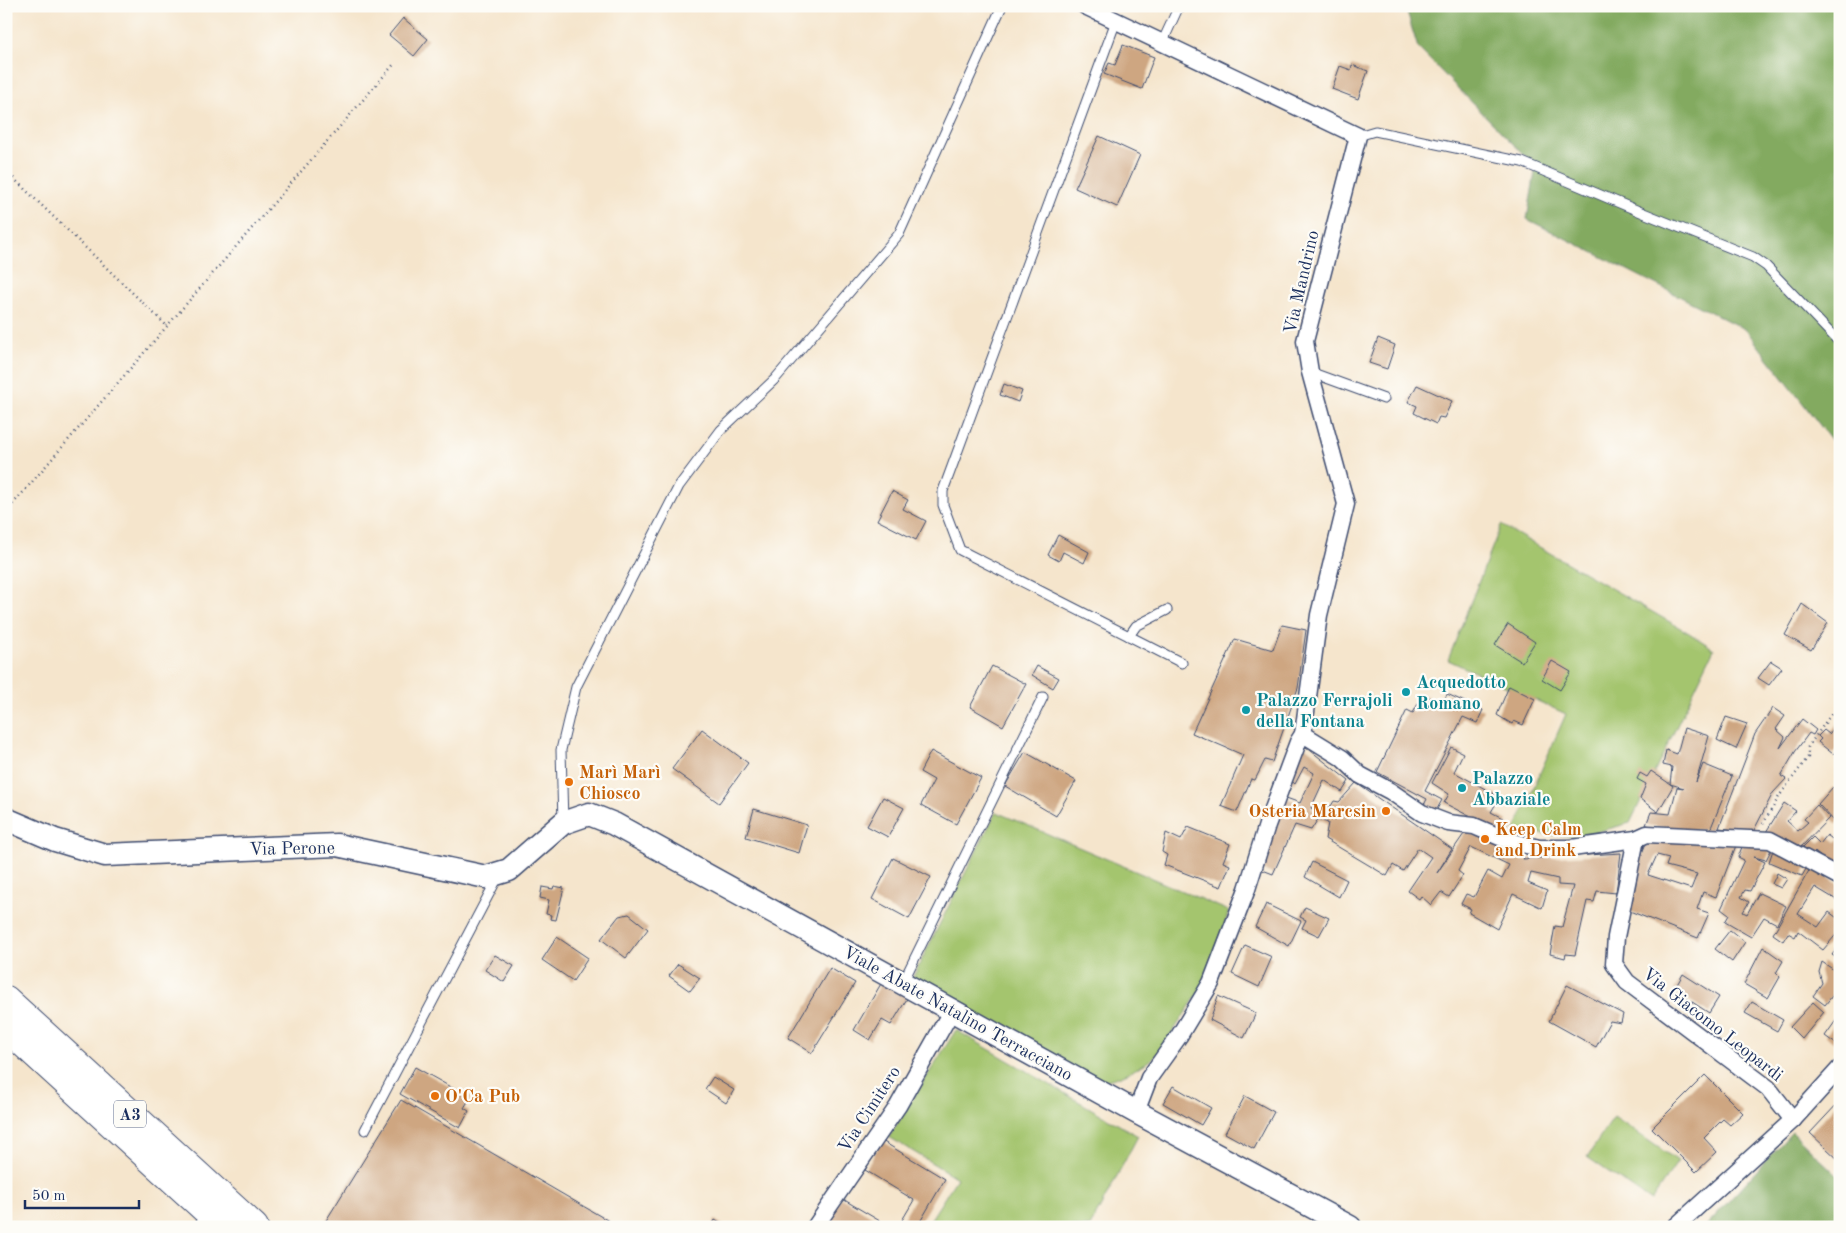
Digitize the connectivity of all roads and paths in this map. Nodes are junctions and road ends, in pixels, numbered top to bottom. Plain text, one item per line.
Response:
1 (1002, 6) edge
2 (1084, 6) edge
3 (1179, 6) edge
4 (1116, 21) junction
5 (1162, 43) junction
6 (395, 63) dead end
7 (1358, 136) junction
8 (6, 171) edge
9 (168, 326) junction
10 (1840, 343) edge
11 (1310, 372) junction
12 (1384, 399) dead end
13 (6, 512) edge
14 (1166, 610) dead end
15 (1129, 636) junction
16 (1182, 663) dead end
17 (1043, 697) dead end
18 (1840, 720) edge
19 (1303, 734) junction
20 (6, 819) edge
21 (563, 823) junction
22 (1636, 839) junction
23 (1756, 839) junction
24 (500, 872) junction
25 (1840, 878) edge
26 (902, 983) junction
27 (6, 1000) edge
28 (952, 1010) junction
29 (6, 1027) edge
30 (1838, 1072) edge
31 (1136, 1112) junction
32 (1793, 1120) junction
33 (365, 1130) dead end
34 (225, 1227) edge
35 (254, 1227) edge
36 (815, 1227) edge
37 (1350, 1227) edge
38 (1675, 1227) edge

1 - 21 lane
2 - 4 street
3 - 5 lane
4 - 5 street
4 - 15 lane
5 - 7 street
6 - 9 path
7 - 10 lane
7 - 11 street, Via Mandrino
8 - 9 path
9 - 13 path
11 - 12 lane
11 - 19 street, Via Mandrino
14 - 15 lane
15 - 16 lane
17 - 26 lane
18 - 23 path
19 - 22 street
19 - 31 street, Via Mandrino
20 - 24 street, Via Perone
21 - 24 street, Via Perone
21 - 26 street, Viale Abate Natalino Terracciano
22 - 23 street
22 - 32 street, Via Giacomo Leopardi
23 - 25 street
24 - 33 lane
26 - 28 street, Viale Abate Natalino Terracciano
27 - 35 highway, A3
28 - 31 street, Viale Abate Natalino Terracciano
28 - 36 street, Via Cimitero
29 - 34 highway, A3
30 - 32 street
31 - 37 street, Viale Abate Natalino Terracciano
32 - 38 street

